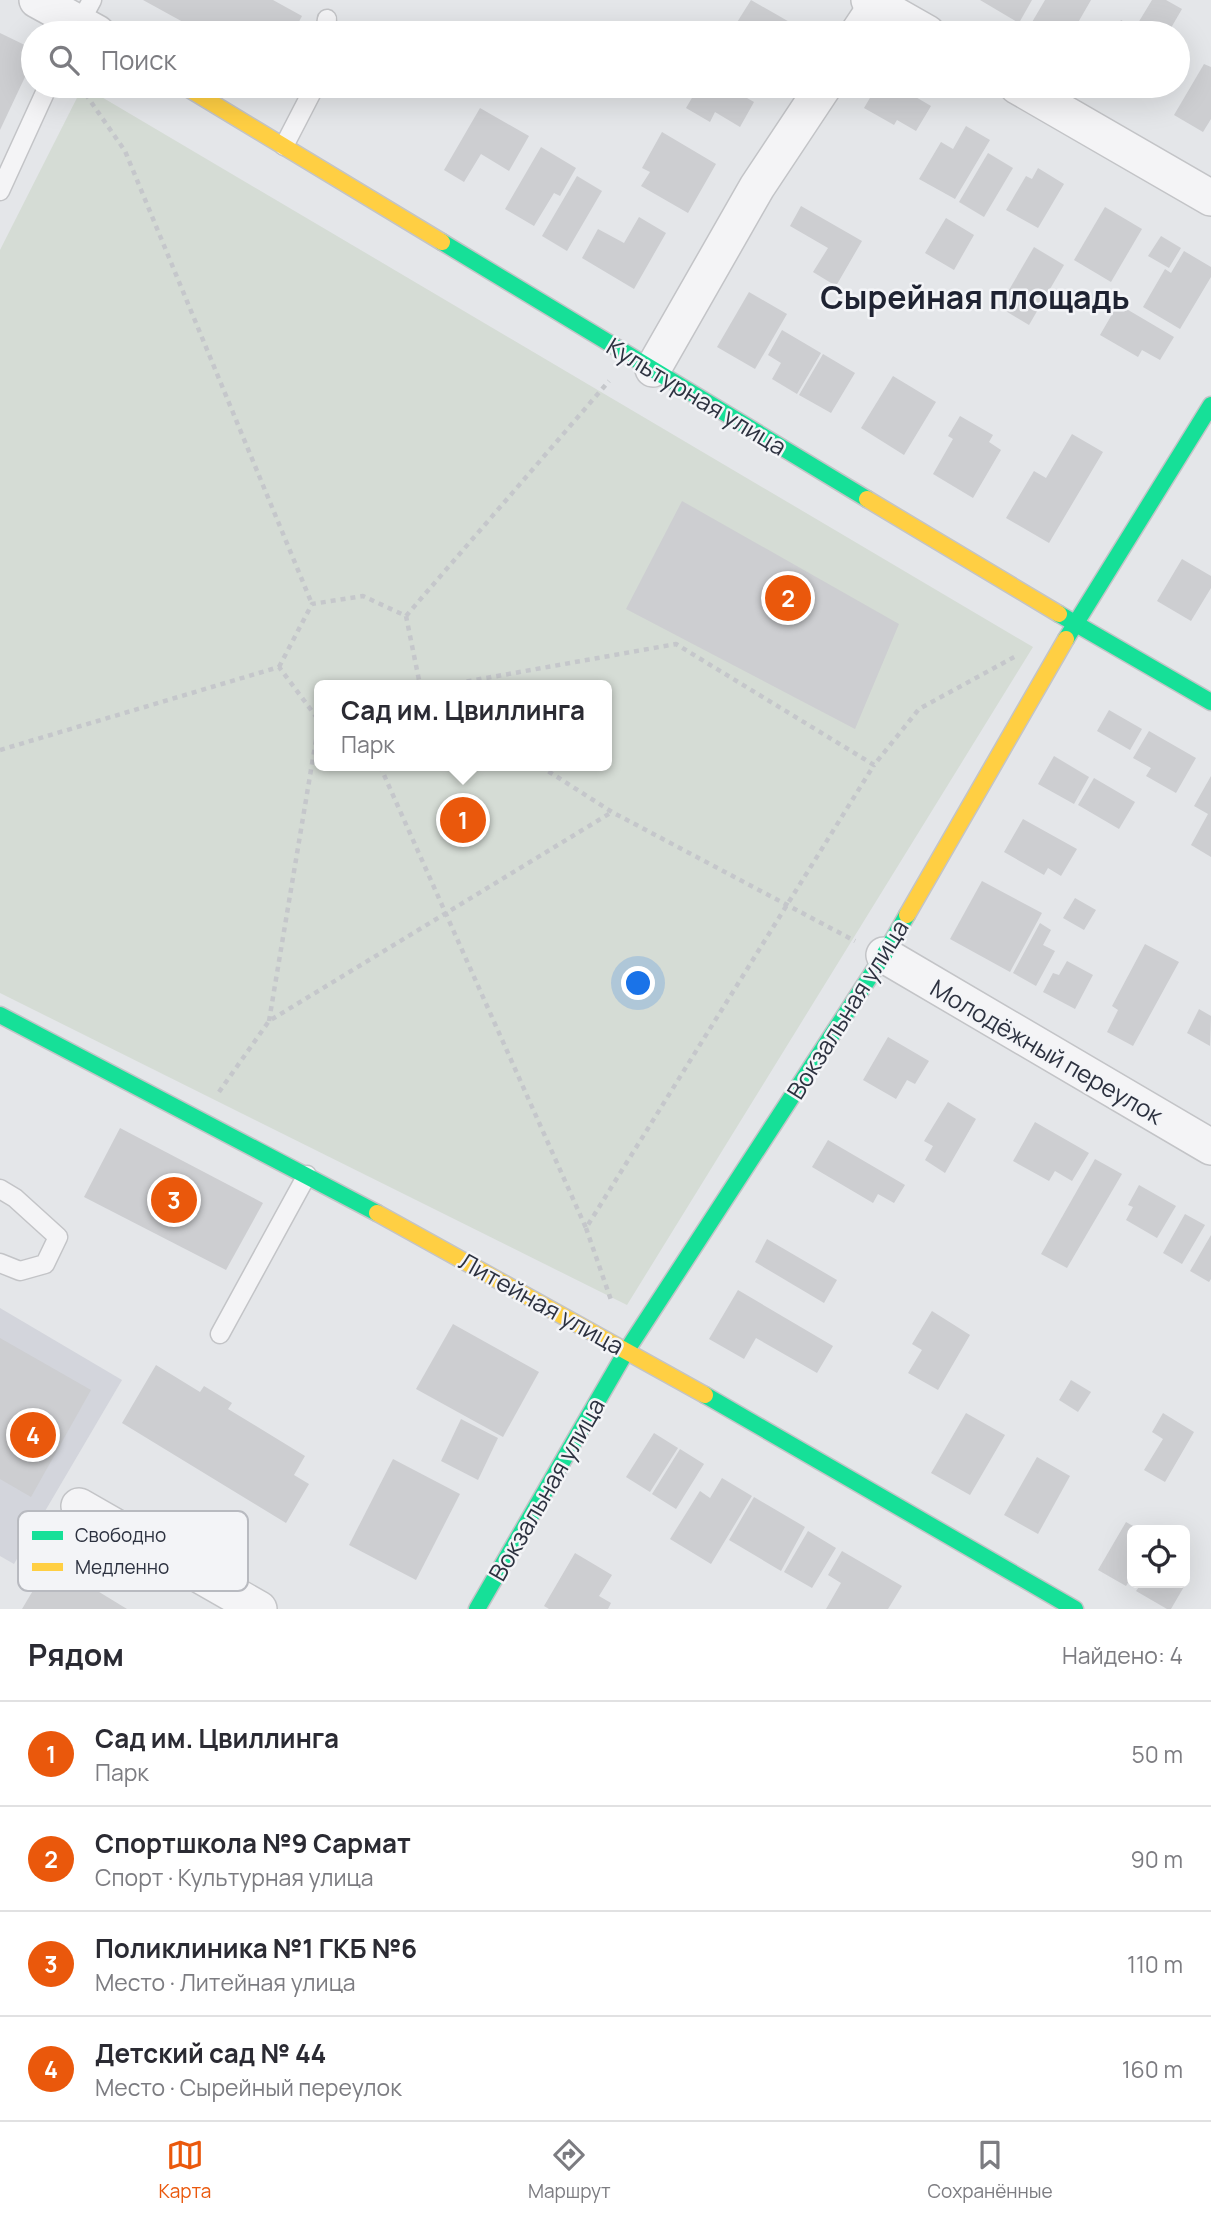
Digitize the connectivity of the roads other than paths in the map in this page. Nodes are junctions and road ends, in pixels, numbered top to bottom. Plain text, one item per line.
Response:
1 (37, 0) edge
2 (875, 1) edge
3 (84, 21) edge
4 (864, 21) edge
5 (908, 21) edge
6 (43, 98) edge
7 (204, 98) edge
8 (309, 98) edge
9 (816, 98) edge
10 (1038, 98) edge
11 (284, 145) junction
12 (0, 191) edge
13 (1211, 198) edge
14 (653, 369) junction
15 (1211, 405) edge
16 (1075, 624) junction
17 (1211, 702) edge
18 (884, 955) junction
19 (0, 1015) edge
20 (1211, 1147) edge
21 (307, 1175) junction
22 (0, 1189) edge
23 (0, 1263) edge
24 (220, 1334) dead end
25 (627, 1350) junction
26 (79, 1506) dead end
27 (88, 1511) edge
28 (228, 1591) edge
29 (259, 1609) edge
30 (477, 1609) edge
31 (1075, 1609) edge

1 - 3 street
2 - 4 street
2 - 5 street
6 - 12 lane
7 - 11 street, Культурная улица
8 - 11 lane
9 - 14 street
10 - 13 street
11 - 14 street, Культурная улица
14 - 16 street, Культурная улица
15 - 16 street, Вокзальная улица
16 - 17 street, Культурная улица
16 - 18 street, Вокзальная улица
18 - 20 street, Молодёжный переулок
18 - 25 street, Вокзальная улица
19 - 21 street, Литейная улица
21 - 24 lane
21 - 25 street, Литейная улица
22 - 23 lane
25 - 30 street, Вокзальная улица
25 - 31 street, Литейная улица
26 - 27 street
28 - 29 street

